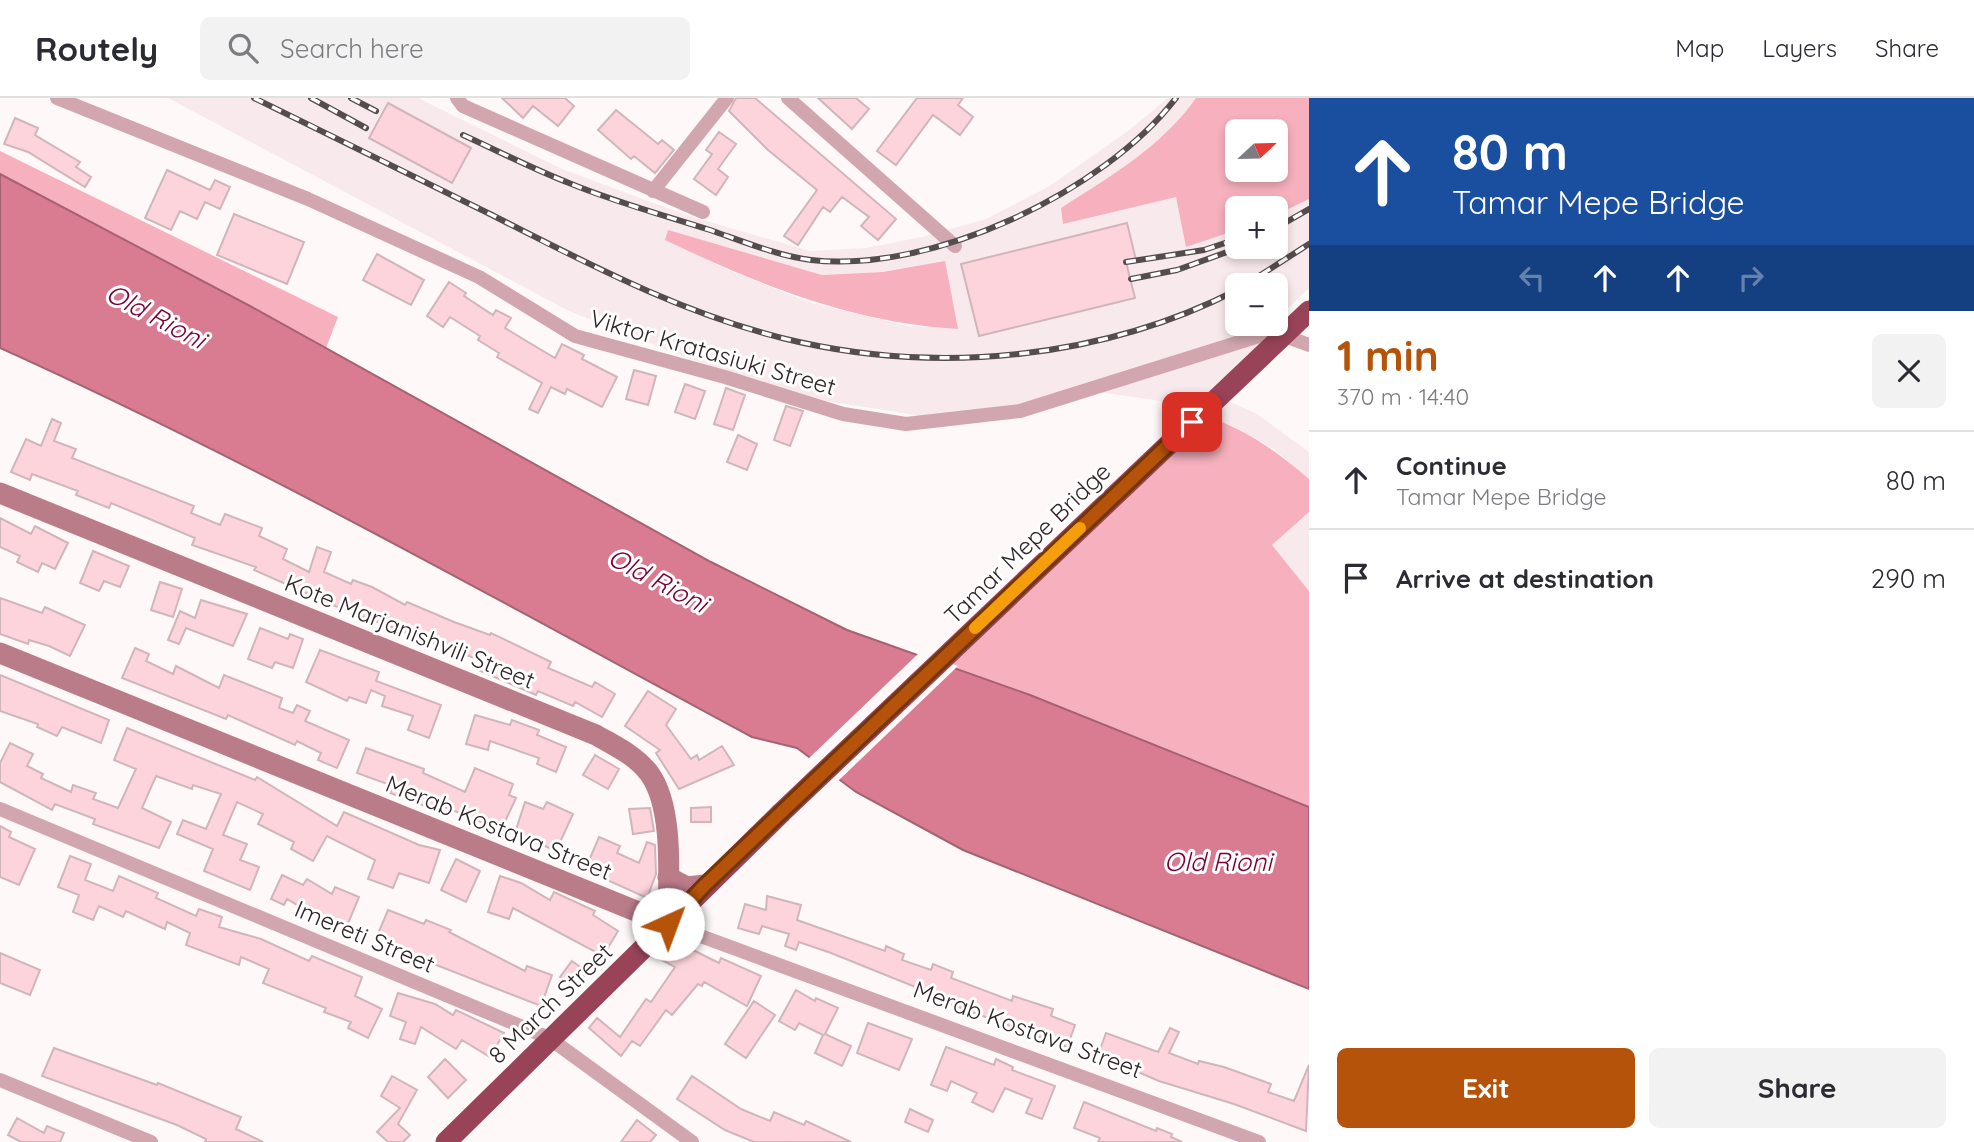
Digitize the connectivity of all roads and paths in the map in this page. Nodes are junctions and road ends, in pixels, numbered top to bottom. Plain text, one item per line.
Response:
1 (57, 98) edge
2 (457, 98) edge
3 (727, 98) edge
4 (788, 98) edge
5 (653, 191) junction
6 (703, 212) dead end
7 (955, 246) dead end
8 (1309, 311) edge
9 (1309, 345) edge
10 (0, 494) edge
11 (0, 653) edge
12 (0, 809) edge
13 (780, 813) joint
14 (668, 877) junction
15 (705, 885) junction
16 (668, 924) junction
17 (549, 1038) junction
18 (0, 1080) edge
19 (151, 1142) edge
20 (446, 1142) edge
21 (692, 1142) edge
22 (1259, 1142) edge

1 - 9 street, Viktor Kratasiuki Street
2 - 5 street
3 - 5 street
4 - 7 street
5 - 6 street
8 - 13 highway, Tamar Mepe Bridge, bridge
10 - 14 street, Kote Marjanishvili Street
11 - 16 street, Merab Kostava Street
12 - 17 street, Imereti Street
13 - 15 highway, 8 March Street
14 - 15 street
14 - 16 street, Kote Marjanishvili Street
15 - 16 highway, 8 March Street
16 - 17 highway, 8 March Street
16 - 22 street, Merab Kostava Street
17 - 20 highway, 8 March Street
17 - 21 street, Imereti Street
18 - 19 street

